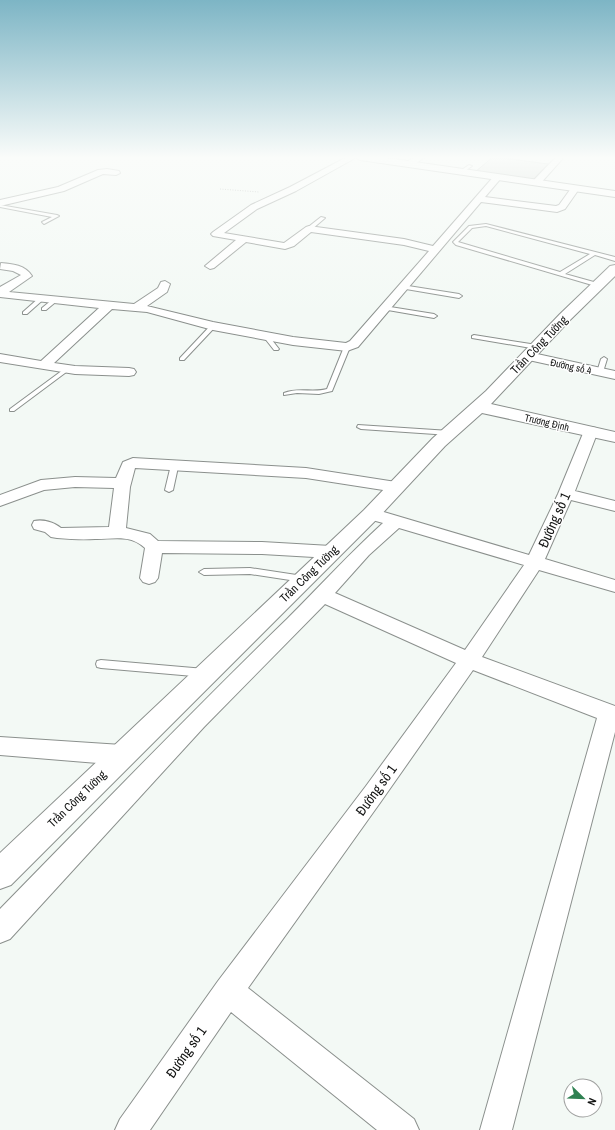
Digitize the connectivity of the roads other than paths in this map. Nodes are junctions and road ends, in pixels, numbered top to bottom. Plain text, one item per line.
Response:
1 (27, 210) edge
2 (250, 210) edge
3 (469, 210) edge
4 (323, 218) dead end
5 (44, 224) dead end
6 (309, 229) junction
7 (244, 239) junction
8 (435, 249) junction
9 (593, 254) junction
10 (615, 259) edge
11 (1, 266) edge
12 (210, 266) dead end
13 (615, 269) edge
14 (561, 274) junction
15 (165, 284) dead end
16 (599, 285) junction
17 (402, 287) junction
18 (0, 293) edge
19 (459, 296) dead end
20 (43, 303) junction
21 (109, 305) junction
22 (136, 308) junction
23 (384, 308) junction
24 (25, 313) dead end
25 (434, 316) dead end
26 (213, 326) junction
27 (266, 336) junction
28 (474, 338) dead end
29 (347, 347) junction
30 (276, 349) dead end
31 (532, 351) junction
32 (0, 358) edge
33 (182, 359) dead end
34 (604, 359) dead end
35 (44, 365) junction
36 (67, 369) junction
37 (129, 372) dead end
38 (600, 372) junction
39 (615, 375) edge
40 (286, 394) dead end
41 (486, 401) junction
42 (12, 410) dead end
43 (615, 425) edge
44 (361, 427) dead end
45 (591, 432) junction
46 (450, 433) junction
47 (615, 437) edge
48 (174, 467) junction
49 (123, 483) junction
50 (396, 487) junction
51 (169, 490) dead end
52 (566, 494) junction
53 (0, 501) edge
54 (615, 506) edge
55 (371, 514) junction
56 (396, 521) junction
57 (40, 525) dead end
58 (118, 532) junction
59 (154, 546) junction
60 (331, 552) junction
61 (535, 562) junction
62 (204, 572) dead end
63 (149, 578) dead end
64 (303, 579) junction
65 (615, 586) edge
66 (322, 595) junction
67 (469, 660) junction
68 (101, 664) dead end
69 (206, 674) junction
70 (612, 714) edge
71 (0, 746) edge
72 (122, 755) junction
73 (0, 874) edge
74 (0, 929) edge
75 (228, 991) junction
76 (131, 1130) edge
77 (403, 1130) edge
78 (496, 1130) edge

1 - 5 lane
2 - 7 street
3 - 8 street
4 - 6 lane
6 - 7 street
6 - 8 street
7 - 12 street
8 - 17 street
9 - 10 lane
9 - 14 lane
9 - 14 lane
11 - 18 street
13 - 16 main road, Trần Công Tường
14 - 16 lane
15 - 22 street
16 - 31 main road, Trần Công Tường
17 - 19 lane
17 - 23 street
18 - 20 street
20 - 21 street
20 - 24 lane
21 - 22 street
21 - 35 street
22 - 26 street
23 - 25 lane
23 - 29 street
26 - 27 street
26 - 33 lane
27 - 29 street
27 - 30 lane
28 - 31 lane
29 - 40 lane
31 - 38 street, Đường số 4
31 - 41 main road, Trần Công Tường
32 - 35 street
34 - 38 lane
35 - 36 street
36 - 37 street
36 - 42 lane
38 - 39 street, Đường số 4
41 - 43 main road, Trương Định
41 - 45 main road, Trương Định
41 - 46 main road, Trần Công Tường
44 - 46 lane
45 - 47 main road, Trương Định
45 - 52 street, Đường số 1
46 - 50 main road, Trần Công Tường
48 - 49 street
48 - 50 street
48 - 51 lane
49 - 53 street
49 - 58 street
50 - 55 main road, Trần Công Tường
52 - 54 street
52 - 61 street, Đường số 1
55 - 56 street
55 - 60 main road, Trần Công Tường
56 - 61 street
56 - 66 street, Trần Công Tường
57 - 58 street
58 - 59 street
59 - 60 street
59 - 63 street
60 - 64 main road, Trần Công Tường
61 - 65 street
61 - 67 street, Đường số 1
62 - 64 lane
64 - 69 main road, Trần Công Tường
66 - 67 street
66 - 74 street, Trần Công Tường
67 - 70 street
67 - 75 street, Đường số 1
68 - 69 lane
69 - 72 main road, Trần Công Tường
70 - 78 street
71 - 72 street
72 - 73 main road, Trần Công Tường
75 - 76 street, Đường số 1
75 - 77 street

